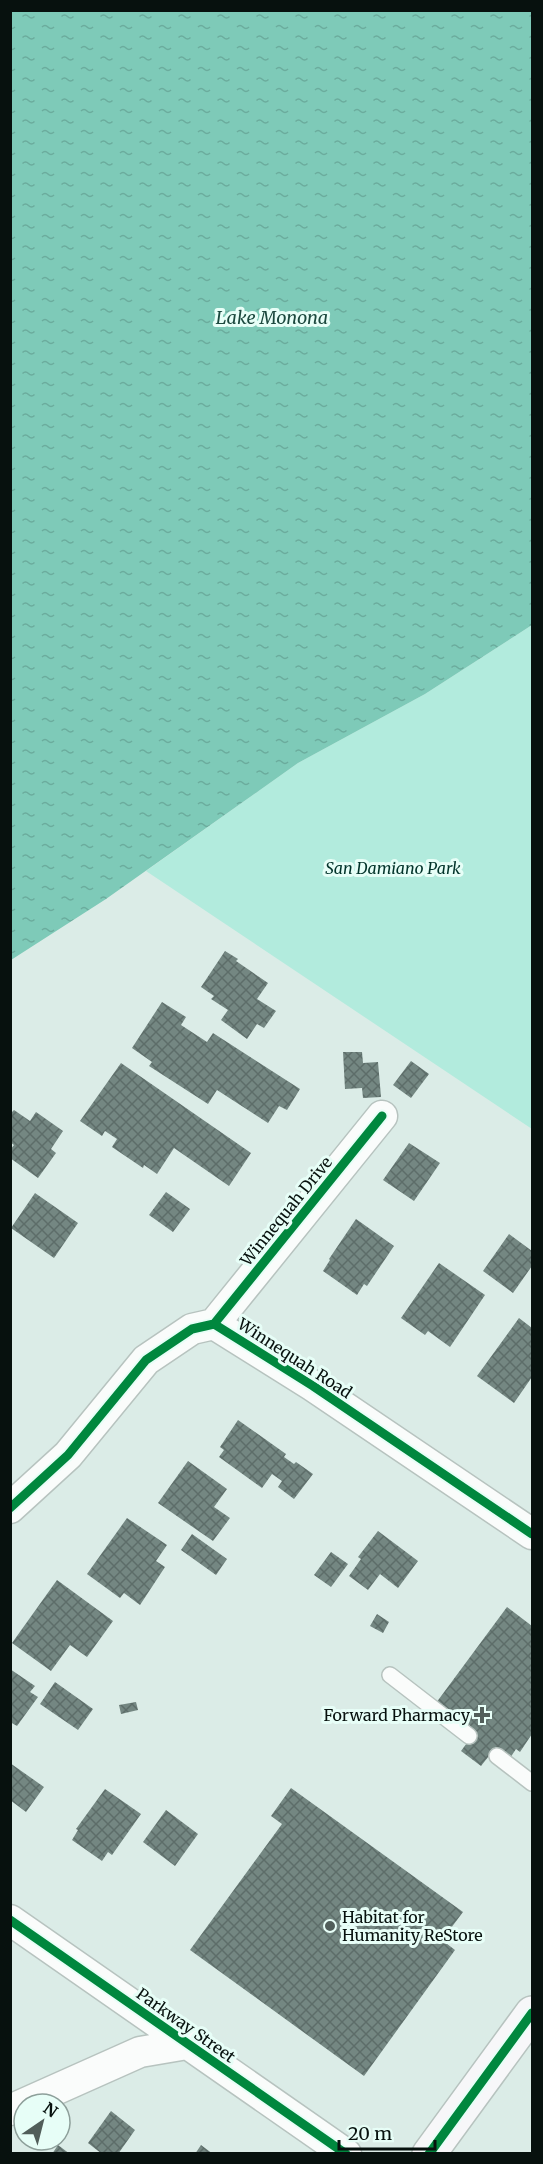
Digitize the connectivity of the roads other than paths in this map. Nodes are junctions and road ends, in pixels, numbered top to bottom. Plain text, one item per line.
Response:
1 (382, 1116) dead end
2 (214, 1324) junction
3 (10, 1508) edge
4 (532, 1534) edge
5 (390, 1675) dead end
6 (469, 1736) dead end
7 (497, 1756) dead end
8 (532, 1783) edge
9 (10, 1920) edge
10 (532, 2013) edge
11 (187, 2044) junction
12 (10, 2110) edge
13 (346, 2154) edge
14 (429, 2154) edge

1 - 2 street, Winnequah Drive
2 - 3 street, Winnequah Road
2 - 4 street, Winnequah Road
5 - 6 lane
7 - 8 lane
9 - 11 street, Parkway Street
10 - 14 street
11 - 12 street
11 - 13 street, Parkway Street

